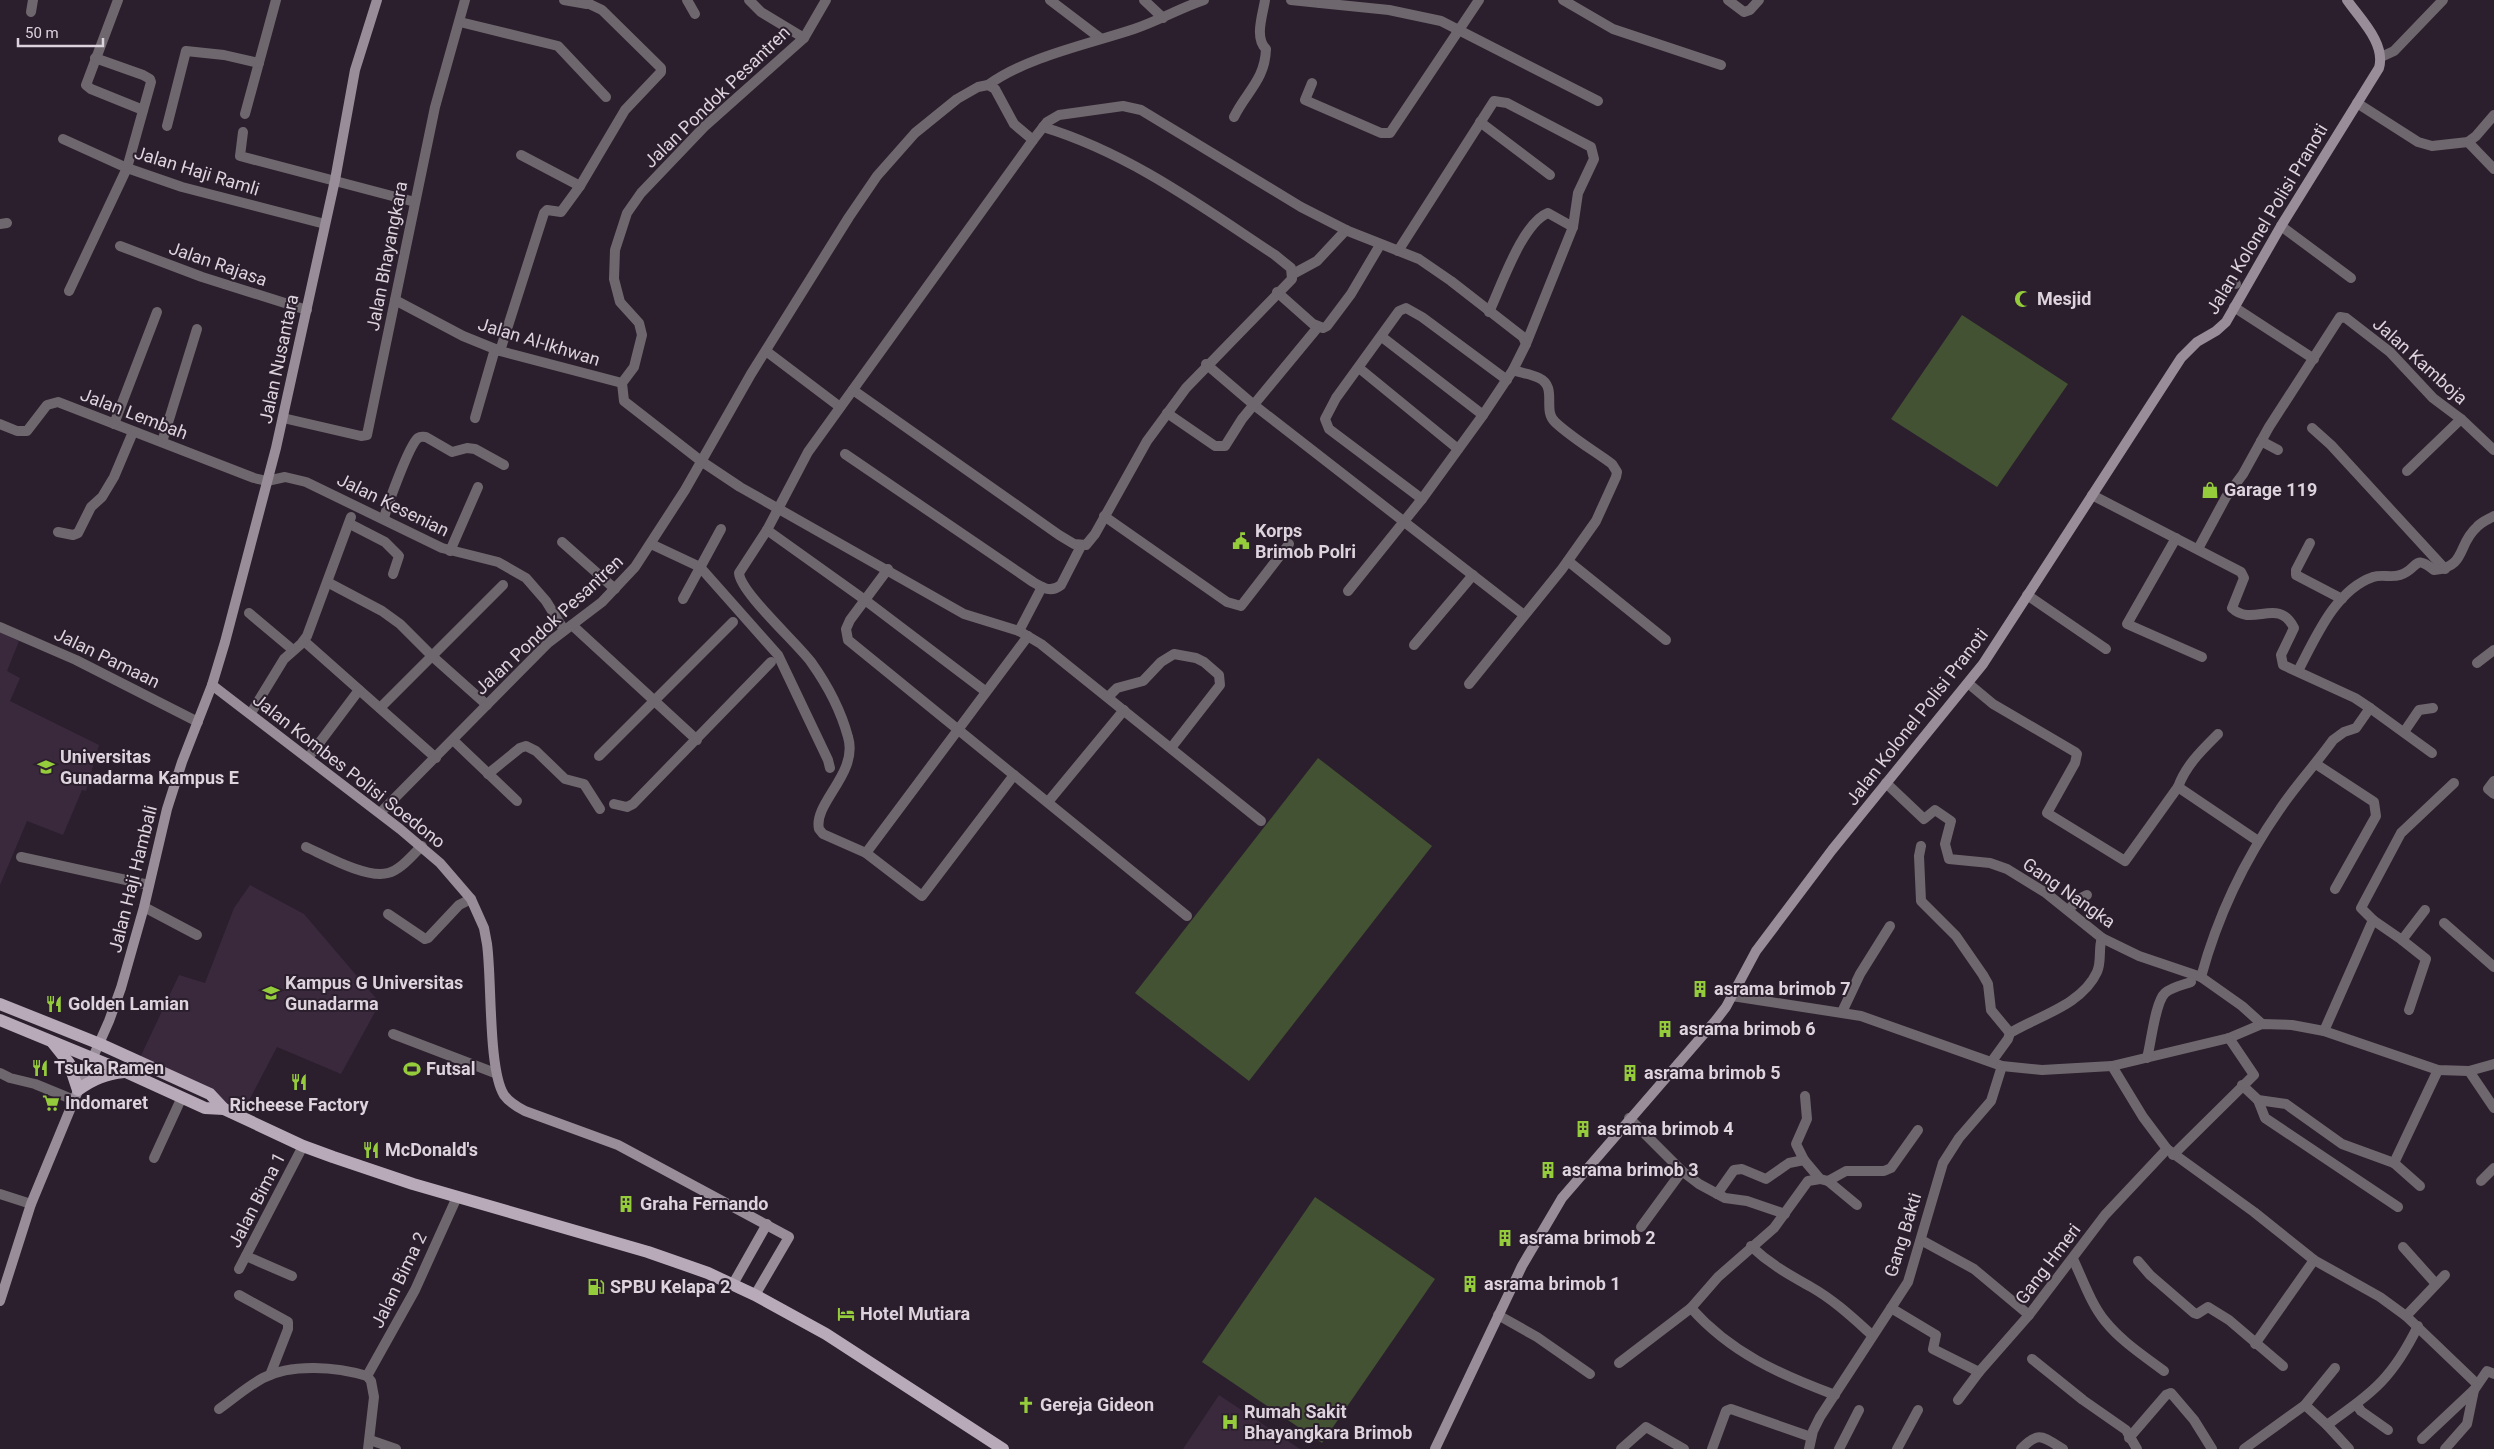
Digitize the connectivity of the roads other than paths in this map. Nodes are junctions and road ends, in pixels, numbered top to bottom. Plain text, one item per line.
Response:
1 (33, 0) edge
2 (118, 0) edge
3 (276, 0) edge
4 (377, 0) edge
5 (465, 0) edge
6 (564, 0) edge
7 (687, 0) edge
8 (749, 0) edge
9 (826, 0) edge
10 (1050, 0) edge
11 (1144, 0) edge
12 (1204, 0) edge
13 (1265, 0) edge
14 (1290, 0) edge
15 (1479, 0) edge
16 (1563, 0) edge
17 (1728, 0) edge
18 (1759, 0) edge
19 (2347, 0) edge
20 (2443, 0) edge
21 (1321, 1) edge
22 (591, 3) edge
23 (31, 12) dead end
24 (695, 14) dead end
25 (1163, 18) junction
26 (460, 22) junction
27 (1459, 29) junction
28 (804, 38) junction
29 (1100, 38) junction
30 (2381, 57) junction
31 (95, 58) junction
32 (259, 63) junction
33 (1721, 65) dead end
34 (1312, 84) dead end
35 (988, 86) junction
36 (606, 97) dead end
37 (1598, 101) dead end
38 (2357, 103) junction
39 (143, 110) junction
40 (245, 114) dead end
41 (2494, 115) edge
42 (1234, 117) dead end
43 (1480, 122) junction
44 (167, 126) dead end
45 (1043, 127) junction
46 (243, 132) dead end
47 (63, 139) dead end
48 (1033, 140) junction
49 (2468, 142) junction
50 (521, 155) dead end
51 (126, 168) junction
52 (2494, 169) edge
53 (1550, 176) dead end
54 (335, 180) junction
55 (580, 186) junction
56 (414, 202) junction
57 (325, 224) junction
58 (2281, 226) junction
59 (1573, 227) junction
60 (1346, 230) junction
61 (1380, 244) junction
62 (120, 246) dead end
63 (1398, 251) junction
64 (1293, 274) junction
65 (2351, 278) dead end
66 (69, 291) dead end
67 (1277, 292) junction
68 (395, 300) junction
69 (2234, 307) junction
70 (307, 310) junction
71 (157, 312) dead end
72 (1489, 312) junction
73 (1318, 327) junction
74 (197, 329) dead end
75 (1382, 337) junction
76 (1526, 344) junction
77 (497, 350) junction
78 (766, 351) junction
79 (2314, 359) junction
80 (1206, 364) junction
81 (1359, 368) junction
82 (1513, 370) junction
83 (1507, 380) junction
84 (622, 383) junction
85 (853, 390) junction
86 (1254, 405) junction
87 (840, 407) junction
88 (1167, 413) junction
89 (1483, 415) junction
90 (283, 418) junction
91 (475, 418) dead end
92 (2461, 419) junction
93 (0, 424) edge
94 (114, 424) junction
95 (2312, 428) dead end
96 (133, 432) junction
97 (2261, 441) junction
98 (162, 442) junction
99 (1458, 449) junction
100 (2278, 450) dead end
101 (2494, 450) edge
102 (845, 454) dead end
103 (701, 461) junction
104 (504, 465) dead end
105 (2407, 471) dead end
106 (267, 481) junction
107 (478, 488) dead end
108 (2092, 495) junction
109 (1422, 499) junction
110 (779, 508) junction
111 (1104, 516) junction
112 (2494, 516) edge
113 (384, 518) junction
114 (1403, 521) junction
115 (721, 529) dead end
116 (767, 530) junction
117 (58, 532) dead end
118 (2176, 538) junction
119 (562, 542) dead end
120 (2310, 543) dead end
121 (651, 544) junction
122 (1289, 544) dead end
123 (1081, 546) junction
124 (2198, 549) junction
125 (450, 551) junction
126 (1568, 561) junction
127 (700, 567) junction
128 (888, 569) junction
129 (2445, 569) junction
130 (394, 574) dead end
131 (1473, 575) junction
132 (329, 583) junction
133 (503, 585) dead end
134 (1042, 587) junction
135 (615, 589) junction
136 (1348, 591) dead end
137 (2027, 595) junction
138 (683, 599) dead end
139 (2342, 599) junction
140 (865, 600) junction
141 (249, 613) dead end
142 (1524, 615) junction
143 (733, 622) dead end
144 (0, 627) edge
145 (568, 628) junction
146 (1023, 633) junction
147 (1666, 640) dead end
148 (304, 641) junction
149 (1414, 645) dead end
150 (2106, 649) dead end
151 (293, 650) junction
152 (2494, 650) edge
153 (432, 656) junction
154 (2202, 656) dead end
155 (771, 662) dead end
156 (2477, 663) dead end
157 (2298, 671) junction
158 (1469, 684) dead end
159 (1969, 684) junction
160 (212, 685) junction
161 (359, 690) junction
162 (985, 691) junction
163 (1108, 698) junction
164 (654, 700) junction
165 (487, 705) junction
166 (380, 708) junction
167 (2370, 708) junction
168 (2433, 708) dead end
169 (1124, 710) junction
170 (251, 713) junction
171 (198, 722) junction
172 (959, 730) junction
173 (2404, 732) junction
174 (2218, 734) dead end
175 (454, 740) junction
176 (697, 740) junction
177 (1170, 748) junction
178 (2432, 753) dead end
179 (599, 756) dead end
180 (308, 758) junction
181 (436, 758) junction
182 (2316, 764) junction
183 (830, 768) dead end
184 (488, 774) junction
185 (1014, 775) junction
186 (2494, 781) edge
187 (2454, 783) dead end
188 (1886, 784) junction
189 (2178, 787) junction
190 (2494, 794) edge
191 (517, 802) dead end
192 (1048, 802) junction
193 (614, 804) dead end
194 (600, 808) dead end
195 (380, 813) junction
196 (1261, 821) dead end
197 (2258, 841) junction
198 (422, 846) junction
199 (1921, 846) dead end
200 (306, 847) dead end
201 (866, 853) junction
202 (21, 857) dead end
203 (149, 885) junction
204 (2335, 889) dead end
205 (2088, 896) dead end
206 (471, 899) junction
207 (144, 907) junction
208 (2068, 910) junction
209 (2424, 910) dead end
210 (388, 914) dead end
211 (1186, 916) dead end
212 (2374, 920) junction
213 (2444, 924) dead end
214 (1890, 926) dead end
215 (197, 935) dead end
216 (2102, 938) junction
217 (2402, 940) junction
218 (2494, 968) edge
219 (2196, 980) junction
220 (1732, 996) junction
221 (0, 1004) edge
222 (2409, 1010) dead end
223 (1842, 1012) junction
224 (0, 1020) edge
225 (2262, 1024) junction
226 (2324, 1031) junction
227 (2010, 1032) junction
228 (393, 1034) dead end
229 (2229, 1038) junction
230 (51, 1041) junction
231 (100, 1044) junction
232 (93, 1058) junction
233 (2147, 1058) junction
234 (1992, 1061) junction
235 (2494, 1064) edge
236 (2002, 1066) junction
237 (2112, 1066) junction
238 (2438, 1070) junction
239 (2469, 1071) junction
240 (126, 1072) junction
241 (495, 1073) junction
242 (1, 1077) edge
243 (2242, 1085) junction
244 (76, 1095) junction
245 (1805, 1096) dead end
246 (182, 1097) junction
247 (2258, 1100) junction
248 (2494, 1108) edge
249 (224, 1109) junction
250 (1629, 1118) junction
251 (1918, 1130) dead end
252 (303, 1146) junction
253 (2170, 1152) junction
254 (154, 1158) dead end
255 (1804, 1160) junction
256 (2394, 1163) junction
257 (2494, 1168) edge
258 (1682, 1170) junction
259 (1824, 1180) junction
260 (2481, 1181) dead end
261 (2420, 1186) dead end
262 (0, 1194) edge
263 (1718, 1194) junction
264 (457, 1197) junction
265 (31, 1204) junction
266 (1857, 1205) dead end
267 (2398, 1207) dead end
268 (1785, 1214) junction
269 (767, 1224) junction
270 (1641, 1227) dead end
271 (1921, 1240) junction
272 (1751, 1246) junction
273 (2403, 1247) dead end
274 (246, 1256) junction
275 (2073, 1259) junction
276 (2314, 1260) junction
277 (2138, 1261) dead end
278 (239, 1269) dead end
279 (292, 1276) dead end
280 (2445, 1276) dead end
281 (732, 1284) junction
282 (2436, 1284) junction
283 (239, 1295) dead end
284 (756, 1295) junction
285 (0, 1301) edge
286 (1691, 1308) junction
287 (1891, 1308) junction
288 (1498, 1315) junction
289 (2030, 1315) junction
290 (2406, 1316) junction
291 (2418, 1326) junction
292 (1872, 1335) junction
293 (2255, 1344) junction
294 (2032, 1359) dead end
295 (1619, 1363) dead end
296 (2283, 1366) dead end
297 (2335, 1368) dead end
298 (2164, 1371) dead end
299 (1979, 1372) junction
300 (1590, 1374) dead end
301 (2494, 1374) edge
302 (270, 1375) junction
303 (367, 1376) junction
304 (2476, 1387) junction
305 (1834, 1395) junction
306 (1958, 1400) dead end
307 (2356, 1404) junction
308 (2305, 1405) junction
309 (219, 1410) dead end
310 (1860, 1410) dead end
311 (1918, 1410) dead end
312 (2327, 1425) junction
313 (2388, 1430) dead end
314 (1808, 1436) junction
315 (2422, 1439) dead end
316 (369, 1444) edge
317 (2132, 1445) edge
318 (2259, 1445) edge
319 (396, 1449) edge
320 (1003, 1449) edge
321 (1434, 1449) edge
322 (1620, 1449) edge
323 (1684, 1449) edge
324 (1712, 1449) edge
325 (1809, 1449) edge
326 (1839, 1449) edge
327 (1897, 1449) edge
328 (2021, 1449) edge
329 (2063, 1449) edge
330 (2212, 1449) edge
331 (2244, 1449) edge
332 (2349, 1449) edge
333 (2445, 1449) edge

1 - 23 street
2 - 31 street
3 - 32 street
4 - 54 street, Jalan Nusantara
5 - 26 street, Jalan Bhayangkara
6 - 22 street
7 - 24 street
8 - 28 street
9 - 28 street, Jalan Pondok Pesantren
10 - 29 street
11 - 25 street
12 - 25 street, Jalan Pondok Pesantren
13 - 42 street
14 - 21 street
15 - 27 street
16 - 33 street
17 - 18 street
19 - 30 street
20 - 30 street
21 - 27 street
22 - 55 street
25 - 29 street, Jalan Pondok Pesantren
26 - 36 street
26 - 56 street, Jalan Bhayangkara
27 - 34 street
27 - 37 street
28 - 84 street, Jalan Pondok Pesantren
29 - 35 street, Jalan Pondok Pesantren
30 - 38 street, Jalan Kolonel Polisi Pranoti
31 - 39 street
31 - 39 street
32 - 40 street
32 - 44 street
35 - 48 street
35 - 78 street, Jalan Pondok Pesantren
38 - 49 street
38 - 58 street, Jalan Kolonel Polisi Pranoti
39 - 51 street
41 - 49 street
43 - 53 street
43 - 59 street
43 - 63 street
45 - 48 street
45 - 60 street
45 - 64 street
46 - 54 street
47 - 51 street, Jalan Haji Ramli
48 - 85 street
49 - 52 street
50 - 55 street
51 - 57 street, Jalan Haji Ramli
51 - 66 street
54 - 56 street
54 - 57 street, Jalan Nusantara
55 - 77 street
56 - 68 street, Jalan Bhayangkara
57 - 70 street, Jalan Nusantara
58 - 65 street
58 - 69 street, Jalan Kolonel Polisi Pranoti
59 - 72 street
59 - 76 street
60 - 61 street
60 - 64 street
61 - 63 street
61 - 73 street
62 - 70 street, Jalan Rajasa
63 - 72 street
64 - 67 street
67 - 73 street
67 - 80 street
68 - 77 street, Jalan Al-Ikhwan
68 - 90 street, Jalan Bhayangkara
69 - 79 street
69 - 108 street, Jalan Kolonel Polisi Pranoti
70 - 90 street, Jalan Nusantara
71 - 94 street
72 - 76 street
73 - 86 street
74 - 98 street
75 - 81 street
75 - 83 street
75 - 89 street
76 - 82 street
77 - 84 street, Jalan Al-Ikhwan
77 - 91 street
78 - 87 street
78 - 103 street, Jalan Pondok Pesantren
79 - 92 street, Jalan Kamboja
79 - 97 street
80 - 86 street
80 - 88 street
81 - 99 street
81 - 109 street
82 - 83 street
82 - 126 street
83 - 89 street
84 - 103 street
85 - 87 street
85 - 123 street
86 - 88 street
86 - 114 street
87 - 110 street
88 - 111 street
89 - 99 street
90 - 106 street, Jalan Nusantara
92 - 101 street, Jalan Kamboja
92 - 105 street
93 - 94 street, Jalan Lembah
94 - 96 street, Jalan Lembah
95 - 129 street
96 - 98 street, Jalan Lembah
96 - 117 street
97 - 100 street
97 - 124 street
98 - 106 street, Jalan Lembah
99 - 109 street
102 - 134 street
103 - 110 street
103 - 121 street, Jalan Pondok Pesantren
104 - 113 street
106 - 113 street, Jalan Kesenian
106 - 160 street, Jalan Nusantara
107 - 125 street
108 - 118 street
108 - 137 street, Jalan Kolonel Polisi Pranoti
109 - 114 street
110 - 116 street
110 - 128 street
111 - 122 street
111 - 123 street
112 - 129 street
113 - 125 street, Jalan Kesenian
114 - 131 street
114 - 136 street
115 - 127 street
116 - 140 street
116 - 201 street
118 - 124 street
118 - 154 street
119 - 135 street
120 - 139 street
121 - 127 street
121 - 135 street, Jalan Pondok Pesantren
123 - 134 street
124 - 157 street
125 - 145 street, Jalan Kesenian
126 - 142 street
126 - 147 street
127 - 138 street
127 - 183 street
128 - 140 street
128 - 146 street
129 - 139 street
130 - 132 street
131 - 142 street
131 - 149 street
132 - 148 street
132 - 153 street
133 - 153 street
134 - 146 street
135 - 145 street, Jalan Pondok Pesantren
137 - 150 street
137 - 159 street, Jalan Kolonel Polisi Pranoti
139 - 157 street
140 - 162 street
140 - 172 street
141 - 151 street
142 - 158 street
143 - 164 street
144 - 171 street, Jalan Pamaan
145 - 164 street, Jalan Kesenian
145 - 165 street, Jalan Pondok Pesantren
146 - 162 street
146 - 163 street
148 - 151 street
148 - 161 street
151 - 170 street
152 - 156 street
153 - 165 street
153 - 166 street
155 - 176 street
157 - 167 street
159 - 188 street, Jalan Kolonel Polisi Pranoti
159 - 189 street
160 - 170 street, Jalan Kombes Polisi Soedono
160 - 171 street, Jalan Nusantara
161 - 166 street
161 - 180 street
162 - 172 street
163 - 169 street
163 - 177 street
164 - 176 street, Jalan Kesenian
164 - 179 street
165 - 175 street, Jalan Pondok Pesantren
166 - 181 street
167 - 173 street
167 - 182 street
168 - 173 street
169 - 177 street
169 - 192 street
170 - 180 street, Jalan Kombes Polisi Soedono
171 - 203 street, Jalan Haji Hambali
172 - 185 street
172 - 201 street
173 - 178 street
174 - 189 street
175 - 181 street, Jalan Pondok Pesantren
175 - 184 street
176 - 193 street
177 - 196 street
180 - 195 street, Jalan Kombes Polisi Soedono
181 - 195 street, Jalan Pondok Pesantren
182 - 197 street
182 - 204 street
184 - 191 street
184 - 194 street
185 - 192 street
185 - 201 street
186 - 190 street
187 - 212 street
188 - 208 street, Gang Nangka
188 - 220 street, Jalan Kolonel Polisi Pranoti
189 - 197 street
192 - 211 street
195 - 198 street, Jalan Kombes Polisi Soedono
197 - 219 street
198 - 200 street
198 - 206 street, Jalan Kombes Polisi Soedono
199 - 227 street
202 - 203 street
203 - 207 street, Jalan Haji Hambali
205 - 208 street
206 - 210 street
206 - 241 street, Jalan Kombes Polisi Soedono
207 - 215 street
207 - 231 street, Jalan Haji Hambali
208 - 216 street, Gang Nangka
209 - 217 street
212 - 217 street
212 - 226 street
213 - 218 street
214 - 223 street
216 - 219 street, Gang Nangka
216 - 227 street
217 - 222 street
219 - 225 street, Gang Nangka
219 - 233 street
220 - 223 street
220 - 250 street, Jalan Kolonel Polisi Pranoti
221 - 231 main road
223 - 234 street
224 - 230 main road
225 - 226 street
225 - 229 street
226 - 238 street
227 - 234 street
228 - 241 street
229 - 233 street
229 - 243 street
230 - 232 main road
230 - 244 main road
231 - 232 street, Jalan Haji Hambali
231 - 249 main road
232 - 240 main road
232 - 244 street, Jalan Haji Hambali
233 - 237 street
234 - 236 street
235 - 239 street
236 - 237 street
236 - 271 street, Gang Bakti
237 - 253 street
238 - 239 street
238 - 256 street
239 - 248 street
240 - 244 main road
240 - 246 main road
241 - 269 street, Jalan Kombes Polisi Soedono
242 - 244 street
243 - 247 street
243 - 253 street, Gang Hmeri
244 - 265 street, Jalan Haji Hambali
245 - 255 street
246 - 249 main road
246 - 254 street
247 - 256 street
247 - 267 street
249 - 252 main road
250 - 258 street
250 - 288 street, Jalan Kolonel Polisi Pranoti
251 - 259 street
252 - 264 main road
252 - 274 street, Jalan Bima 1
253 - 275 street, Gang Hmeri
253 - 276 street
255 - 259 street
255 - 263 street
256 - 261 street
257 - 260 street
258 - 263 street
258 - 270 street
259 - 266 street
259 - 268 street
262 - 265 street
263 - 268 street
264 - 281 main road
264 - 303 street, Jalan Bima 2
265 - 285 street, Jalan Haji Hambali
268 - 272 street
269 - 281 street
269 - 284 street, Jalan Kombes Polisi Soedono
271 - 287 street, Gang Bakti
271 - 289 street
272 - 286 street
272 - 292 street
273 - 282 street
274 - 278 street, Jalan Bima 1
274 - 279 street
275 - 289 street, Gang Hmeri
275 - 298 street
276 - 290 street
276 - 293 street
277 - 293 street
280 - 282 street
281 - 284 main road
282 - 290 street
283 - 302 street
284 - 320 main road
286 - 295 street
286 - 305 street
287 - 292 street, Gang Bakti
287 - 299 street
288 - 300 street
288 - 321 street, Jalan Kolonel Polisi Pranoti
289 - 299 street, Gang Hmeri
290 - 291 street
291 - 304 street
291 - 307 street
292 - 305 street, Gang Bakti
293 - 296 street
294 - 317 street
297 - 308 street
299 - 306 street, Gang Hmeri
301 - 304 street
302 - 303 street
302 - 309 street
303 - 316 street
304 - 315 street
304 - 333 street
305 - 314 street, Gang Bakti
307 - 312 street
307 - 313 street
308 - 312 street
308 - 318 street
310 - 326 street
311 - 327 street
312 - 332 street
314 - 324 street
314 - 325 street, Gang Bakti
316 - 319 street
317 - 330 street
318 - 331 street
322 - 323 street
328 - 329 street

